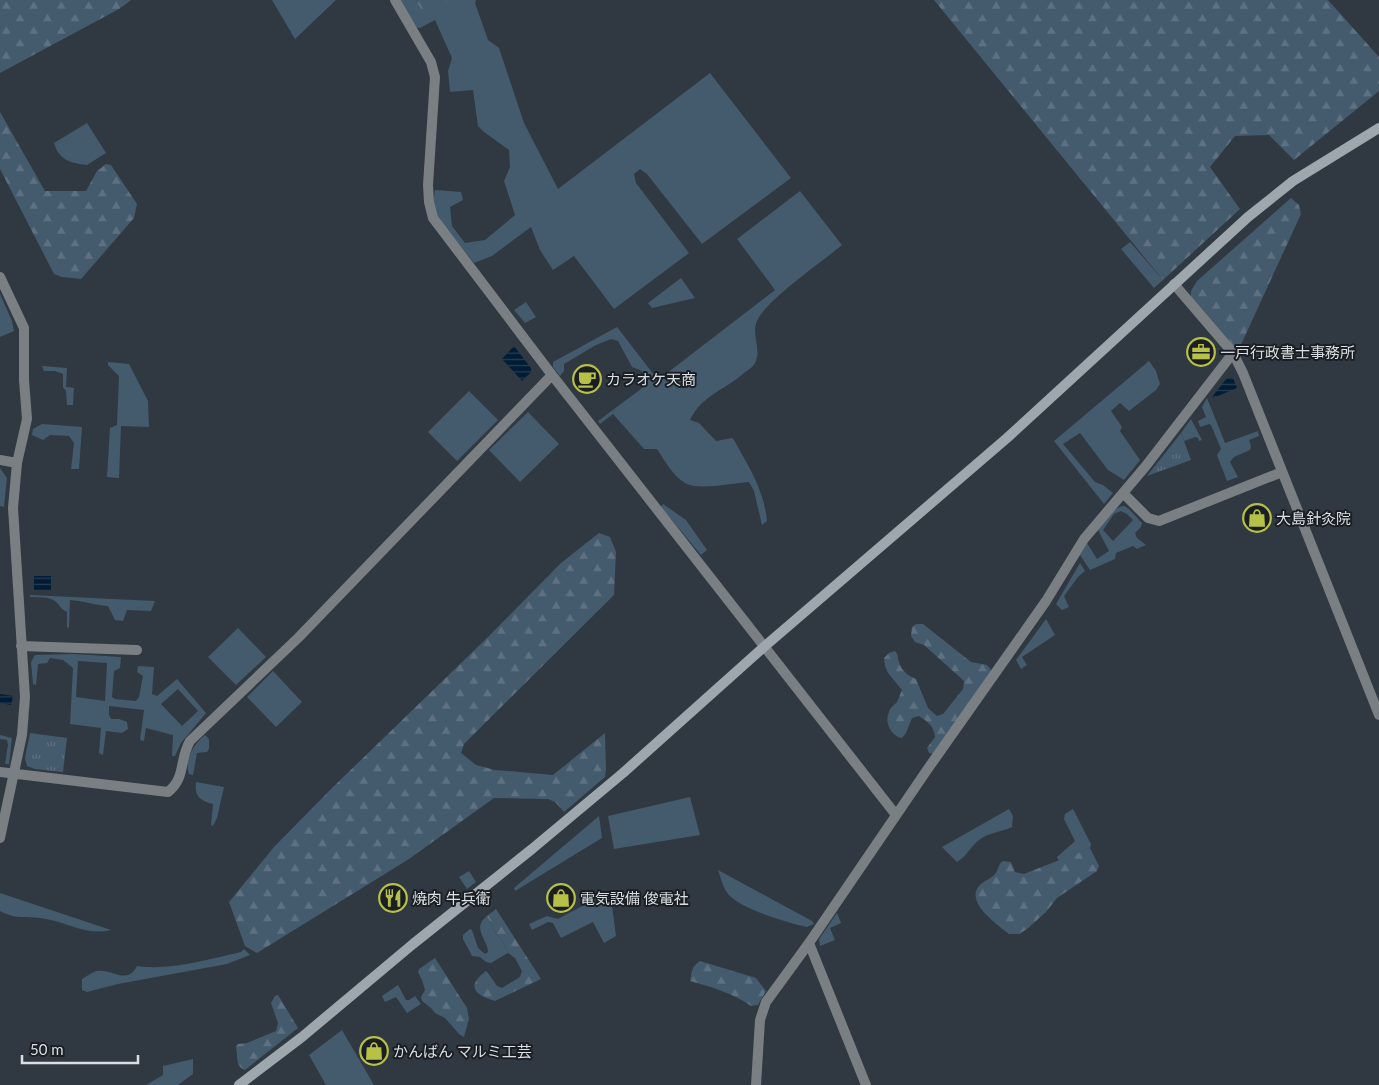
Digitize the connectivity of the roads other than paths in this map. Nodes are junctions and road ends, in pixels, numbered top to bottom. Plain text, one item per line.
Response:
1 (395, 0) edge
2 (1379, 128) edge
3 (0, 277) edge
4 (1174, 284) junction
5 (1233, 353) junction
6 (552, 375) junction
7 (0, 460) edge
8 (17, 464) junction
9 (1282, 472) junction
10 (1123, 493) junction
11 (21, 646) junction
12 (765, 646) junction
13 (137, 650) dead end
14 (1379, 715) edge
15 (0, 772) edge
16 (15, 774) junction
17 (896, 815) junction
18 (0, 838) edge
19 (809, 943) junction
20 (239, 1085) edge
21 (756, 1085) edge
22 (866, 1085) edge

1 - 6 street
2 - 4 street
3 - 8 street
4 - 5 street
4 - 12 street
5 - 9 street
5 - 10 street
6 - 12 street
6 - 16 street
7 - 8 street
8 - 11 street
9 - 10 street
9 - 14 street
10 - 17 street
11 - 13 street
11 - 16 street
12 - 17 street
12 - 20 street
15 - 16 street
16 - 18 street
17 - 19 street
19 - 21 street
19 - 22 street

